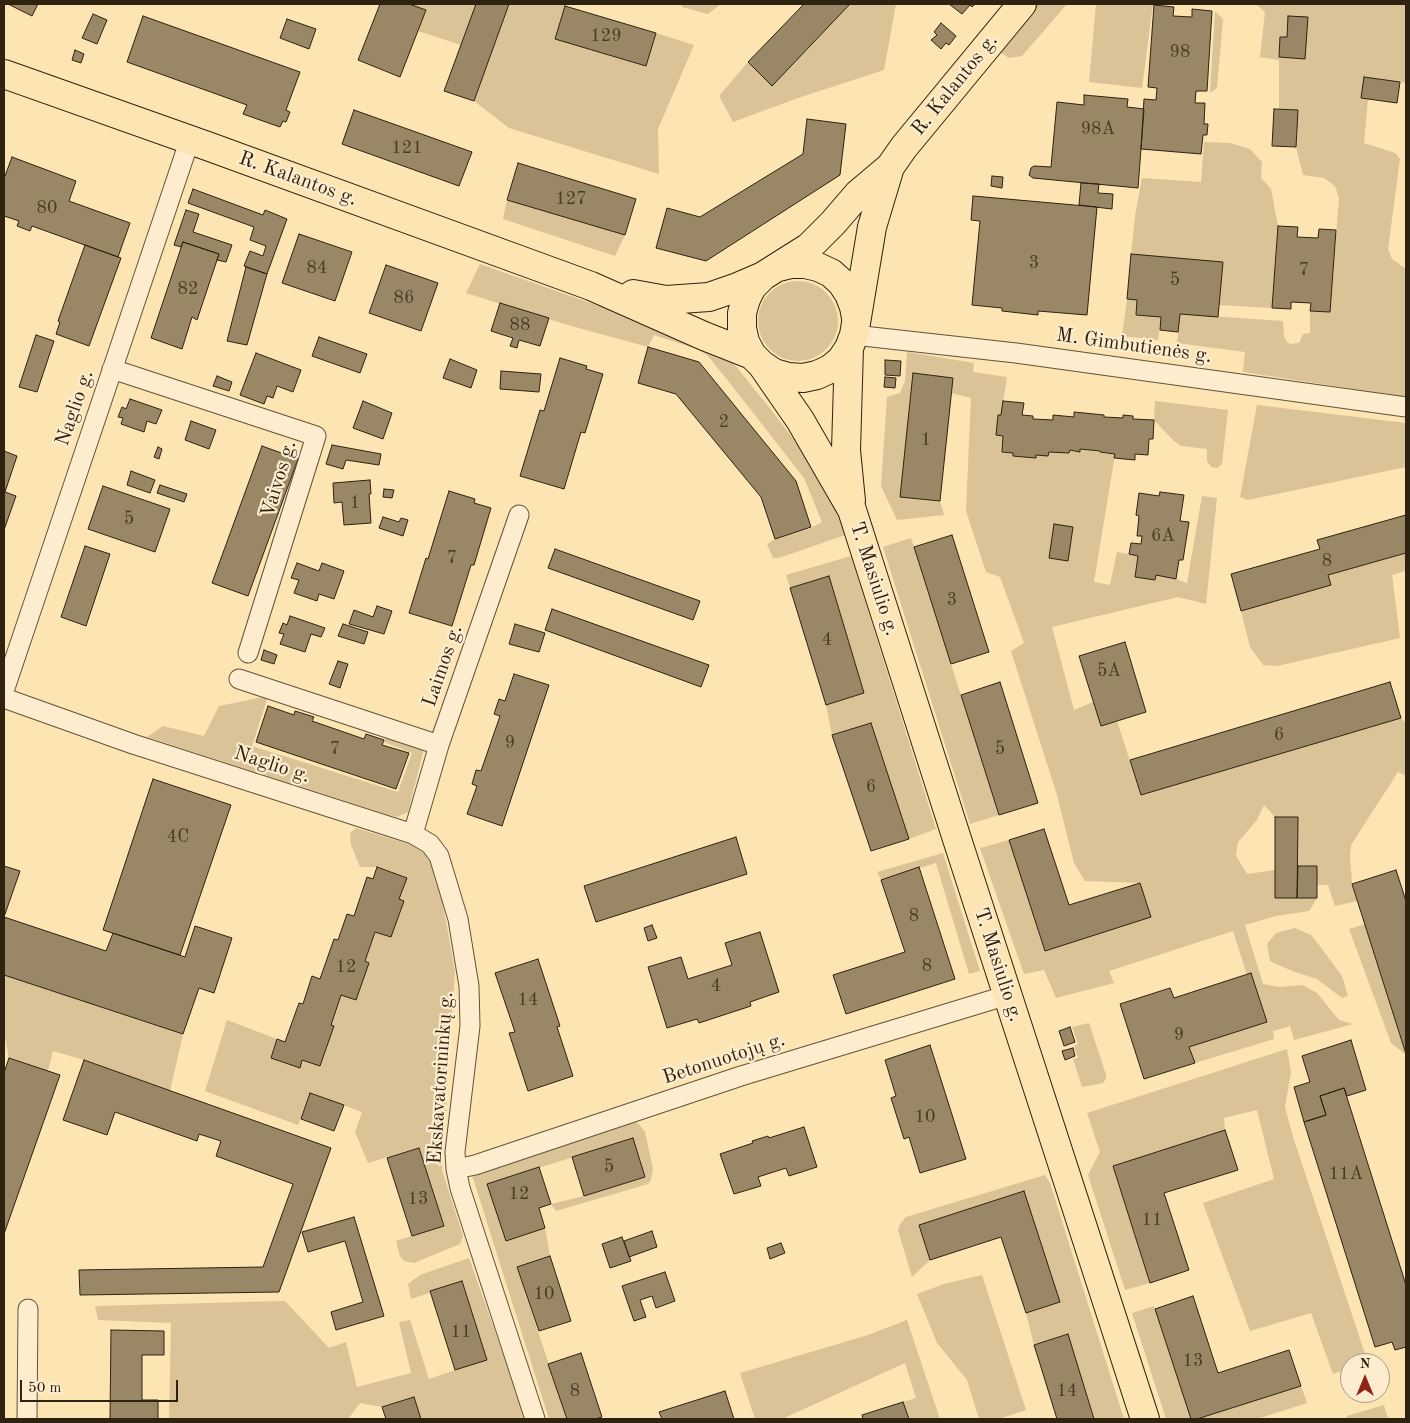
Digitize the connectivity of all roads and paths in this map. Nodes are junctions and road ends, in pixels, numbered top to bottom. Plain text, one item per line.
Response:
1 (1022, 4) edge
2 (4, 74) edge
3 (190, 139) junction
4 (890, 167) junction
5 (770, 272) junction
6 (591, 286) junction
7 (853, 334) junction
8 (757, 360) junction
9 (112, 368) junction
10 (1406, 407) edge
11 (852, 510) junction
12 (519, 515) dead end
13 (248, 653) dead end
14 (240, 679) dead end
15 (4, 691) edge
16 (4, 698) edge
17 (440, 745) junction
18 (413, 834) junction
19 (1008, 995) junction
20 (456, 1169) junction
21 (28, 1309) dead end
22 (27, 1419) edge
23 (535, 1419) edge
24 (1145, 1419) edge

1 - 4 main road, R. Kalantos g.
2 - 3 main road, R. Kalantos g.
3 - 6 main road, R. Kalantos g.
3 - 9 street, Naglio g.
4 - 5 main road, R. Kalantos g.
4 - 7 main road, R. Kalantos g.
5 - 6 main road, R. Kalantos g.
5 - 7 main road, R. Kalantos g.
5 - 8 main road, R. Kalantos g.
6 - 8 main road, R. Kalantos g.
7 - 8 main road, R. Kalantos g.
7 - 10 street, M. Gimbutienės g.
7 - 11 main road, T. Masiulio g.
8 - 11 main road, T. Masiulio g.
9 - 13 street, Vaivos g.
9 - 15 street, Naglio g.
11 - 19 main road, T. Masiulio g.
12 - 17 street, Laimos g.
14 - 17 street
16 - 18 street, Naglio g.
17 - 18 street, Laimos g.
18 - 20 street, Ekskavatorininkų g.
19 - 20 street, Betonuotojų g.
19 - 24 main road, T. Masiulio g.
20 - 23 street, Ekskavatorininkų g.
21 - 22 street

